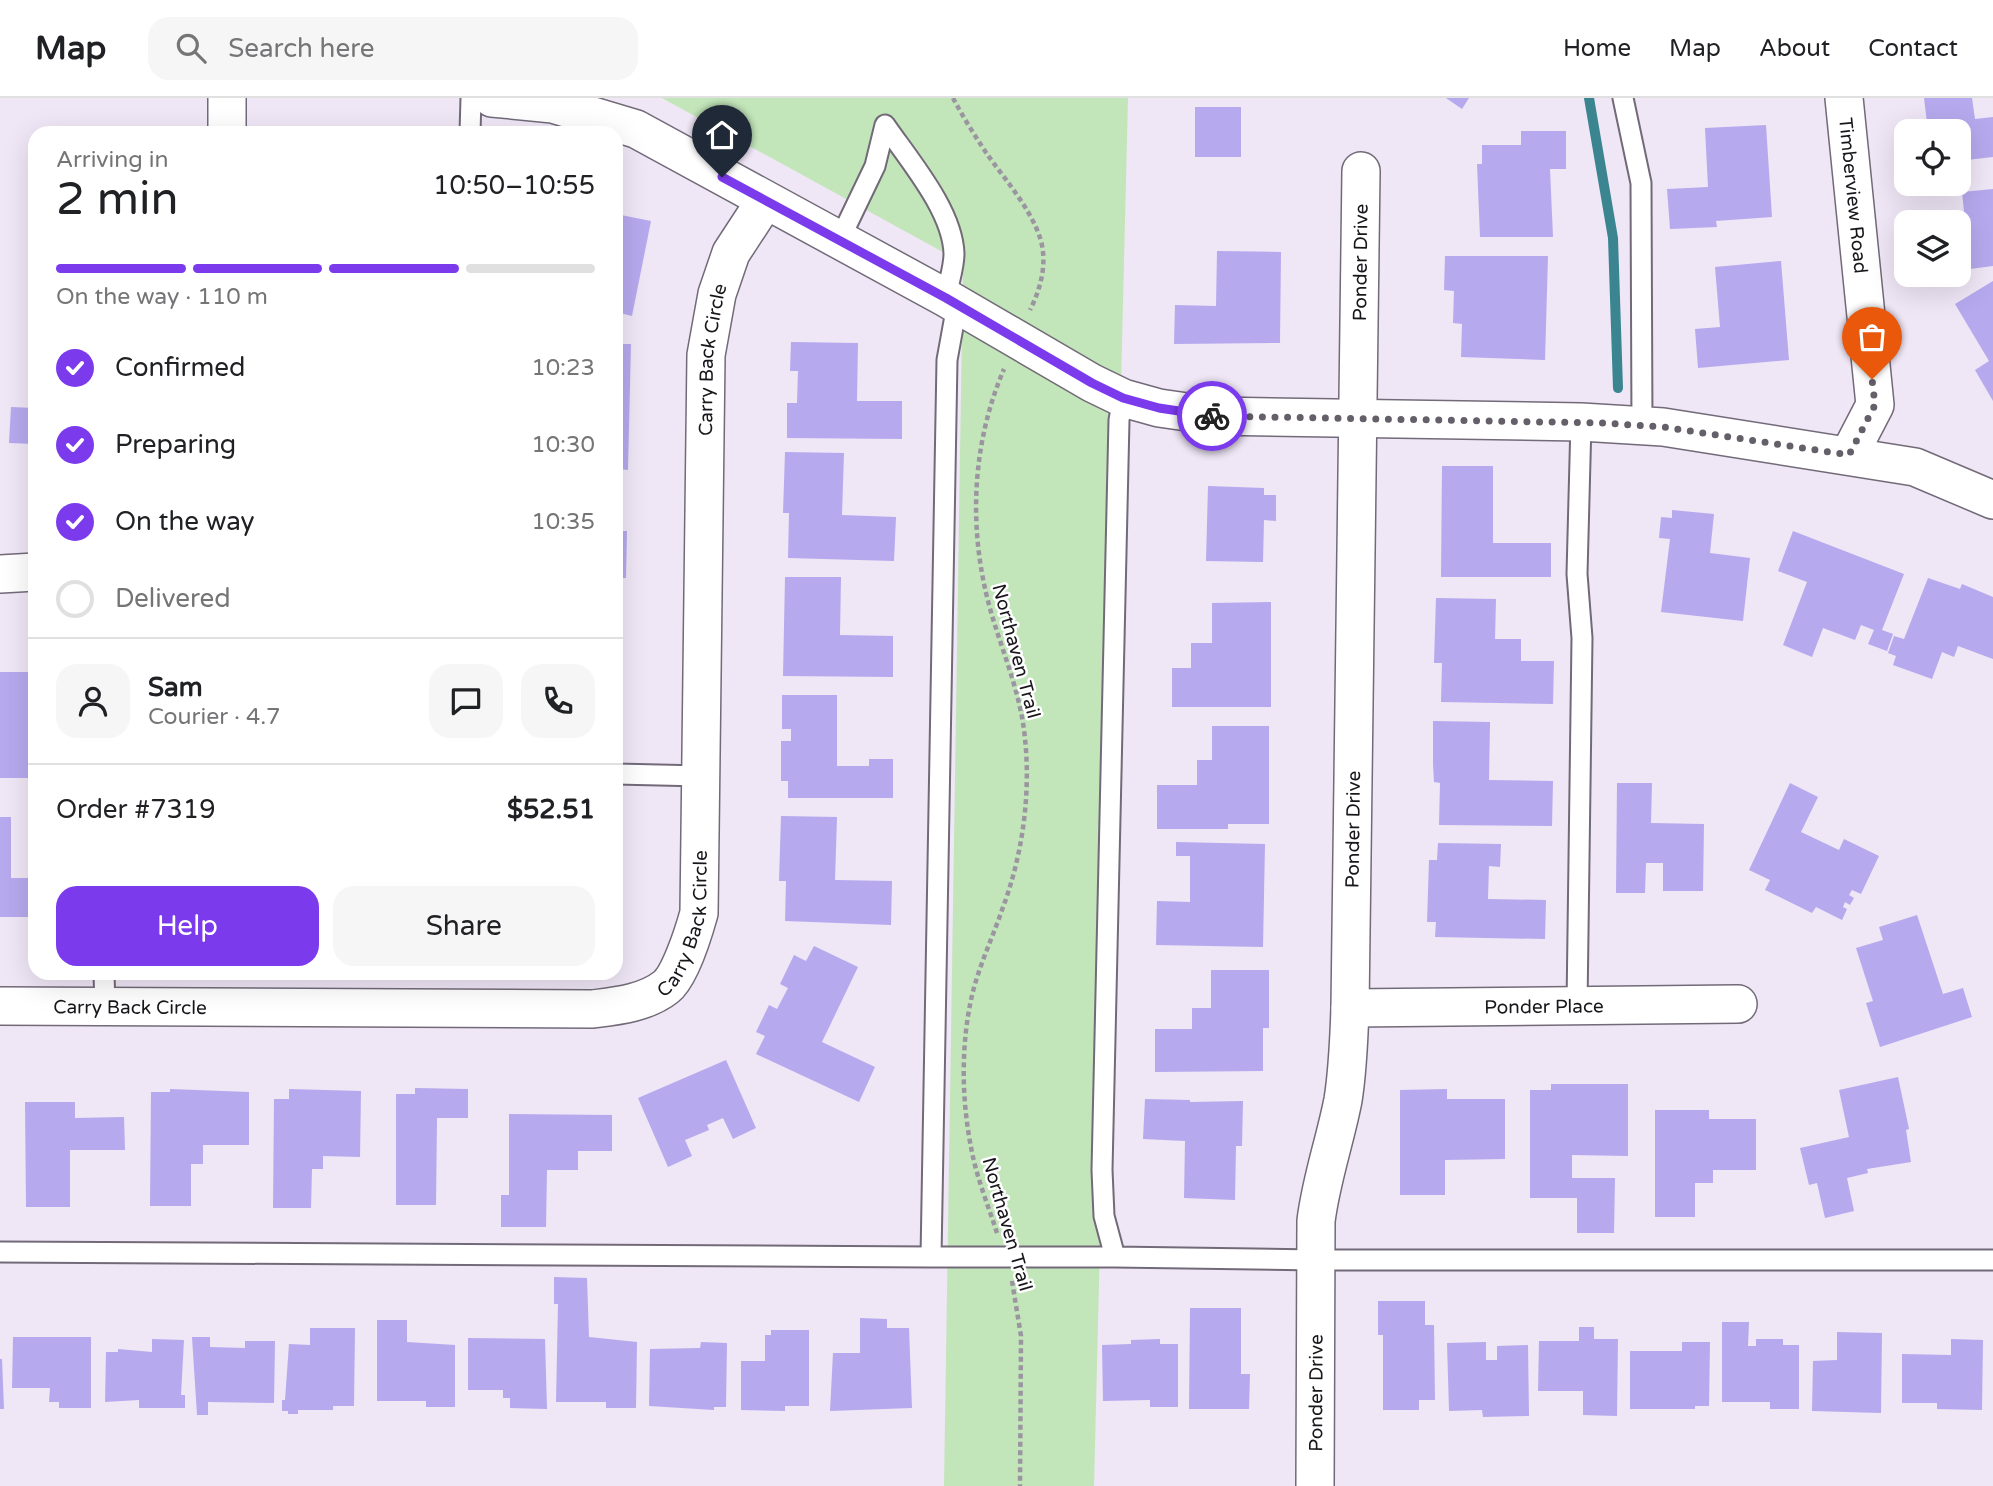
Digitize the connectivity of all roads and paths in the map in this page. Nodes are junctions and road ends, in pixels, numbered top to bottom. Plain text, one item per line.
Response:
1 (227, 98) edge
2 (471, 98) edge
3 (492, 98) edge
4 (953, 98) edge
5 (1623, 98) edge
6 (1844, 98) edge
7 (227, 126) edge
8 (470, 126) edge
9 (1361, 171) dead end
10 (765, 201) junction
11 (839, 241) junction
12 (951, 301) junction
13 (1017, 338) junction
14 (1123, 398) junction
15 (1356, 417) junction
16 (1581, 422) junction
17 (1642, 426) junction
18 (1849, 455) junction
19 (1993, 500) edge
20 (28, 572) edge
21 (0, 574) edge
22 (623, 774) edge
23 (702, 776) junction
24 (104, 991) edge
25 (1738, 1004) dead end
26 (0, 1006) edge
27 (1577, 1006) junction
28 (1350, 1008) junction
29 (0, 1252) edge
30 (931, 1257) junction
31 (1115, 1257) junction
32 (1006, 1258) junction
33 (1316, 1260) junction
34 (1993, 1260) edge
35 (1020, 1486) edge
36 (1315, 1486) edge

1 - 7 street
2 - 8 lane
3 - 10 street
4 - 13 path, Northaven Trail
5 - 17 lane
6 - 18 street, Timberview Road
9 - 15 street, Ponder Drive
10 - 11 street
10 - 23 street, Carry Back Circle
11 - 12 street
11 - 12 lane
12 - 13 street
12 - 30 lane
13 - 14 street
13 - 32 path, Northaven Trail
14 - 15 street
14 - 31 lane
15 - 16 street
15 - 28 street, Ponder Drive
16 - 17 street
16 - 27 lane
17 - 18 street
18 - 19 street
20 - 21 street
22 - 23 lane
23 - 24 street, Carry Back Circle
24 - 26 street, Carry Back Circle
25 - 27 street, Ponder Place
27 - 28 street, Ponder Place
28 - 33 street, Ponder Drive
29 - 30 lane
30 - 32 lane
31 - 32 lane
31 - 33 lane
32 - 35 path, Northaven Trail
33 - 34 lane
33 - 36 street, Ponder Drive

